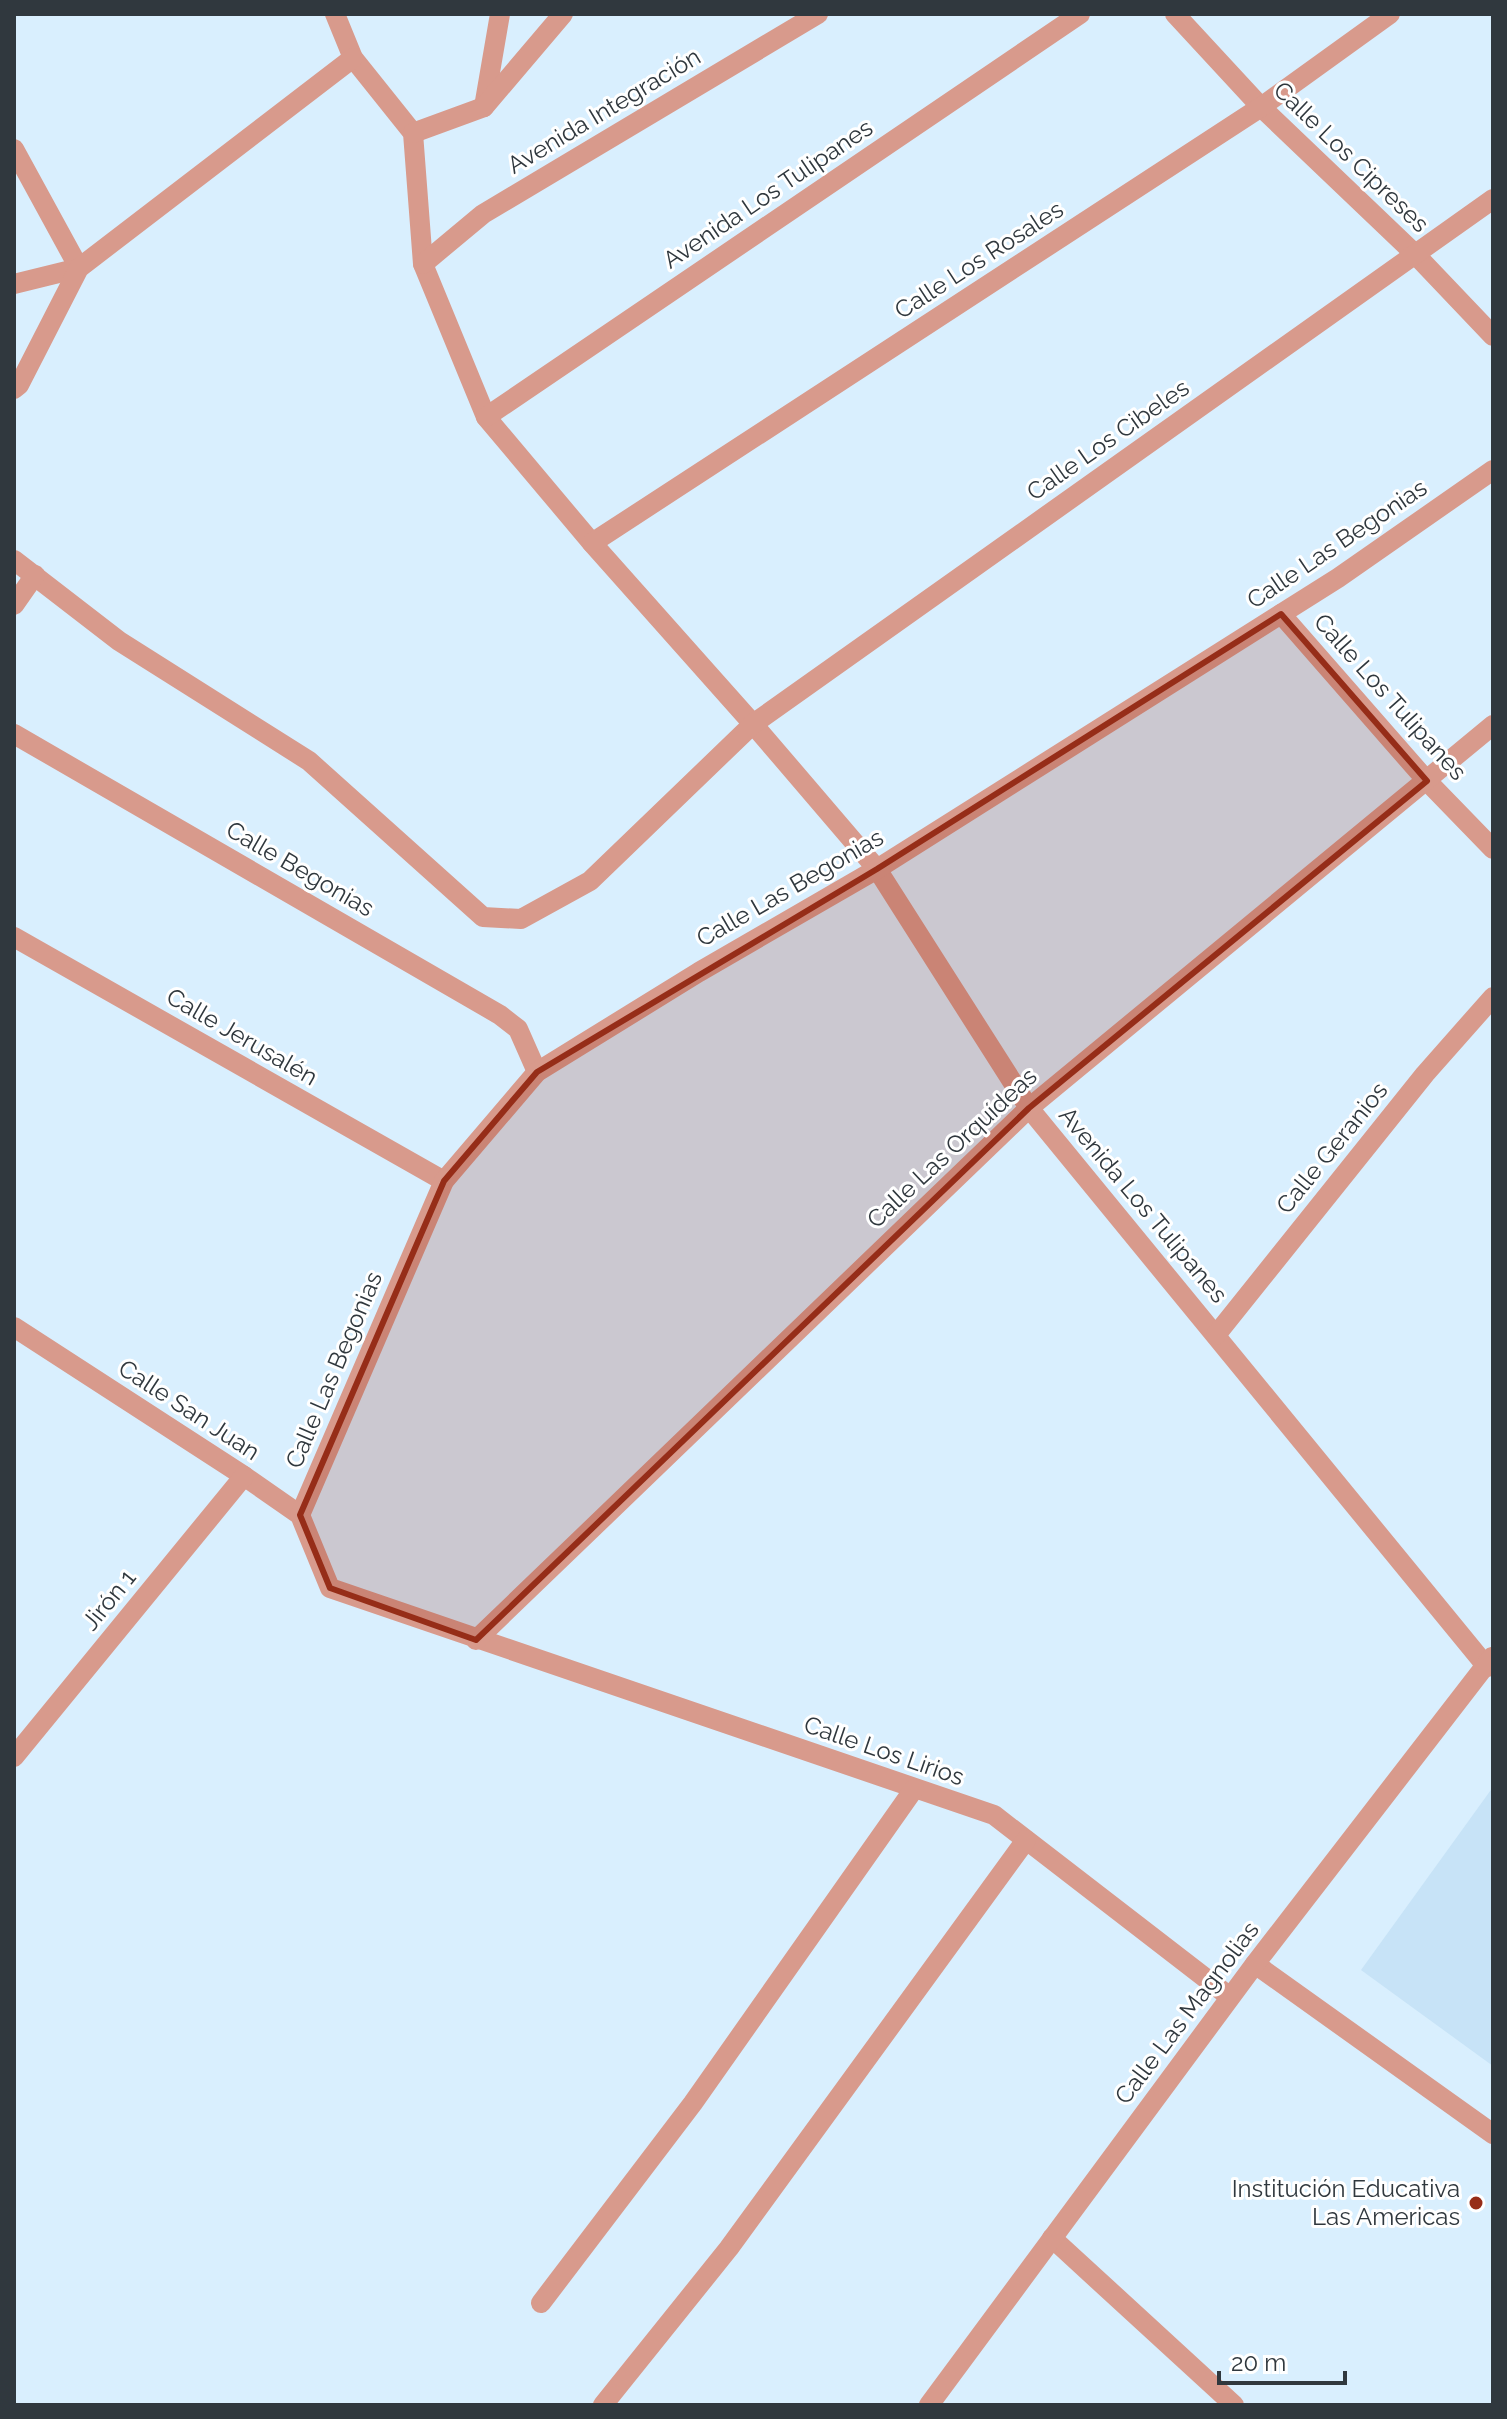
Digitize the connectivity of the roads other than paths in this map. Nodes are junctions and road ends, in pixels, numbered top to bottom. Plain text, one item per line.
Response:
1 (335, 14) edge
2 (500, 14) edge
3 (563, 14) edge
4 (818, 14) edge
5 (1080, 14) edge
6 (1175, 14) edge
7 (1390, 14) edge
8 (353, 58) junction
9 (484, 107) junction
10 (1261, 107) junction
11 (413, 133) junction
12 (14, 149) edge
13 (1493, 199) edge
14 (1415, 254) junction
15 (423, 264) junction
16 (79, 268) junction
17 (14, 284) edge
18 (1493, 336) edge
19 (14, 389) edge
20 (486, 417) junction
21 (1493, 470) edge
22 (592, 543) junction
23 (14, 560) edge
24 (35, 575) junction
25 (14, 585) edge
26 (14, 605) edge
27 (1281, 614) junction
28 (753, 724) junction
29 (1493, 725) edge
30 (14, 734) edge
31 (1427, 781) junction
32 (1493, 849) edge
33 (877, 869) junction
34 (14, 937) edge
35 (1493, 997) edge
36 (537, 1072) junction
37 (1029, 1108) junction
38 (444, 1181) junction
39 (14, 1327) edge
40 (1216, 1335) junction
41 (244, 1476) junction
42 (300, 1515) junction
43 (476, 1640) junction
44 (1490, 1661) edge
45 (14, 1757) edge
46 (914, 1789) junction
47 (1026, 1840) junction
48 (1255, 1964) junction
49 (1230, 1997) junction
50 (1493, 2134) edge
51 (1052, 2238) junction
52 (541, 2303) dead end
53 (603, 2405) edge
54 (929, 2405) edge
55 (1234, 2405) edge

1 - 8 street
2 - 9 street
3 - 9 street
4 - 15 street, Avenida Integración
5 - 20 street, Avenida Los Tulipanes
6 - 10 street, Calle Los Cipreses
7 - 10 street, Calle Los Rosales
8 - 11 street
8 - 16 street
9 - 11 street
10 - 14 street, Calle Los Cipreses
10 - 22 street, Calle Los Rosales
11 - 15 street, Avenida Los Tulipanes
12 - 16 street
13 - 14 street, Calle Los Cibeles
14 - 18 street, Calle Los Cipreses
14 - 28 street, Calle Los Cibeles
15 - 20 street, Avenida Los Tulipanes
16 - 17 street
16 - 19 street
20 - 22 street, Avenida Los Tulipanes
21 - 27 street, Calle Las Begonias
22 - 28 street, Avenida Los Tulipanes
23 - 24 street, Calle Los Cibeles
24 - 25 street
24 - 26 street
24 - 28 street, Calle Los Cibeles
27 - 31 street, Calle Los Tulipanes
27 - 33 street, Calle Las Begonias
28 - 33 street, Avenida Los Tulipanes
29 - 31 street, Calle Las Orquídeas
30 - 36 street, Calle Begonias
31 - 32 street, Calle Los Tulipanes
31 - 37 street, Calle Las Orquídeas
33 - 36 street, Calle Las Begonias
33 - 37 street, Avenida Los Tulipanes
34 - 38 street, Calle Jerusalén
35 - 40 street, Calle Geranios
36 - 38 street, Calle Las Begonias
37 - 40 street, Avenida Los Tulipanes
37 - 43 street, Calle Las Orquídeas
38 - 42 street, Calle Las Begonias
39 - 41 street, Calle San Juan
40 - 44 street, Avenida Los Tulipanes
41 - 42 street, Calle San Juan
41 - 45 street, Jirón 1
42 - 43 street
43 - 46 street, Calle Los Lirios
44 - 48 street, Calle Las Magnolias
46 - 47 street, Calle Los Lirios
46 - 52 street
47 - 49 street, Calle Los Lirios
47 - 53 street
48 - 49 street, Calle Las Magnolias
48 - 50 street
49 - 51 street, Calle Las Magnolias
51 - 54 street, Calle Las Magnolias
51 - 55 street

